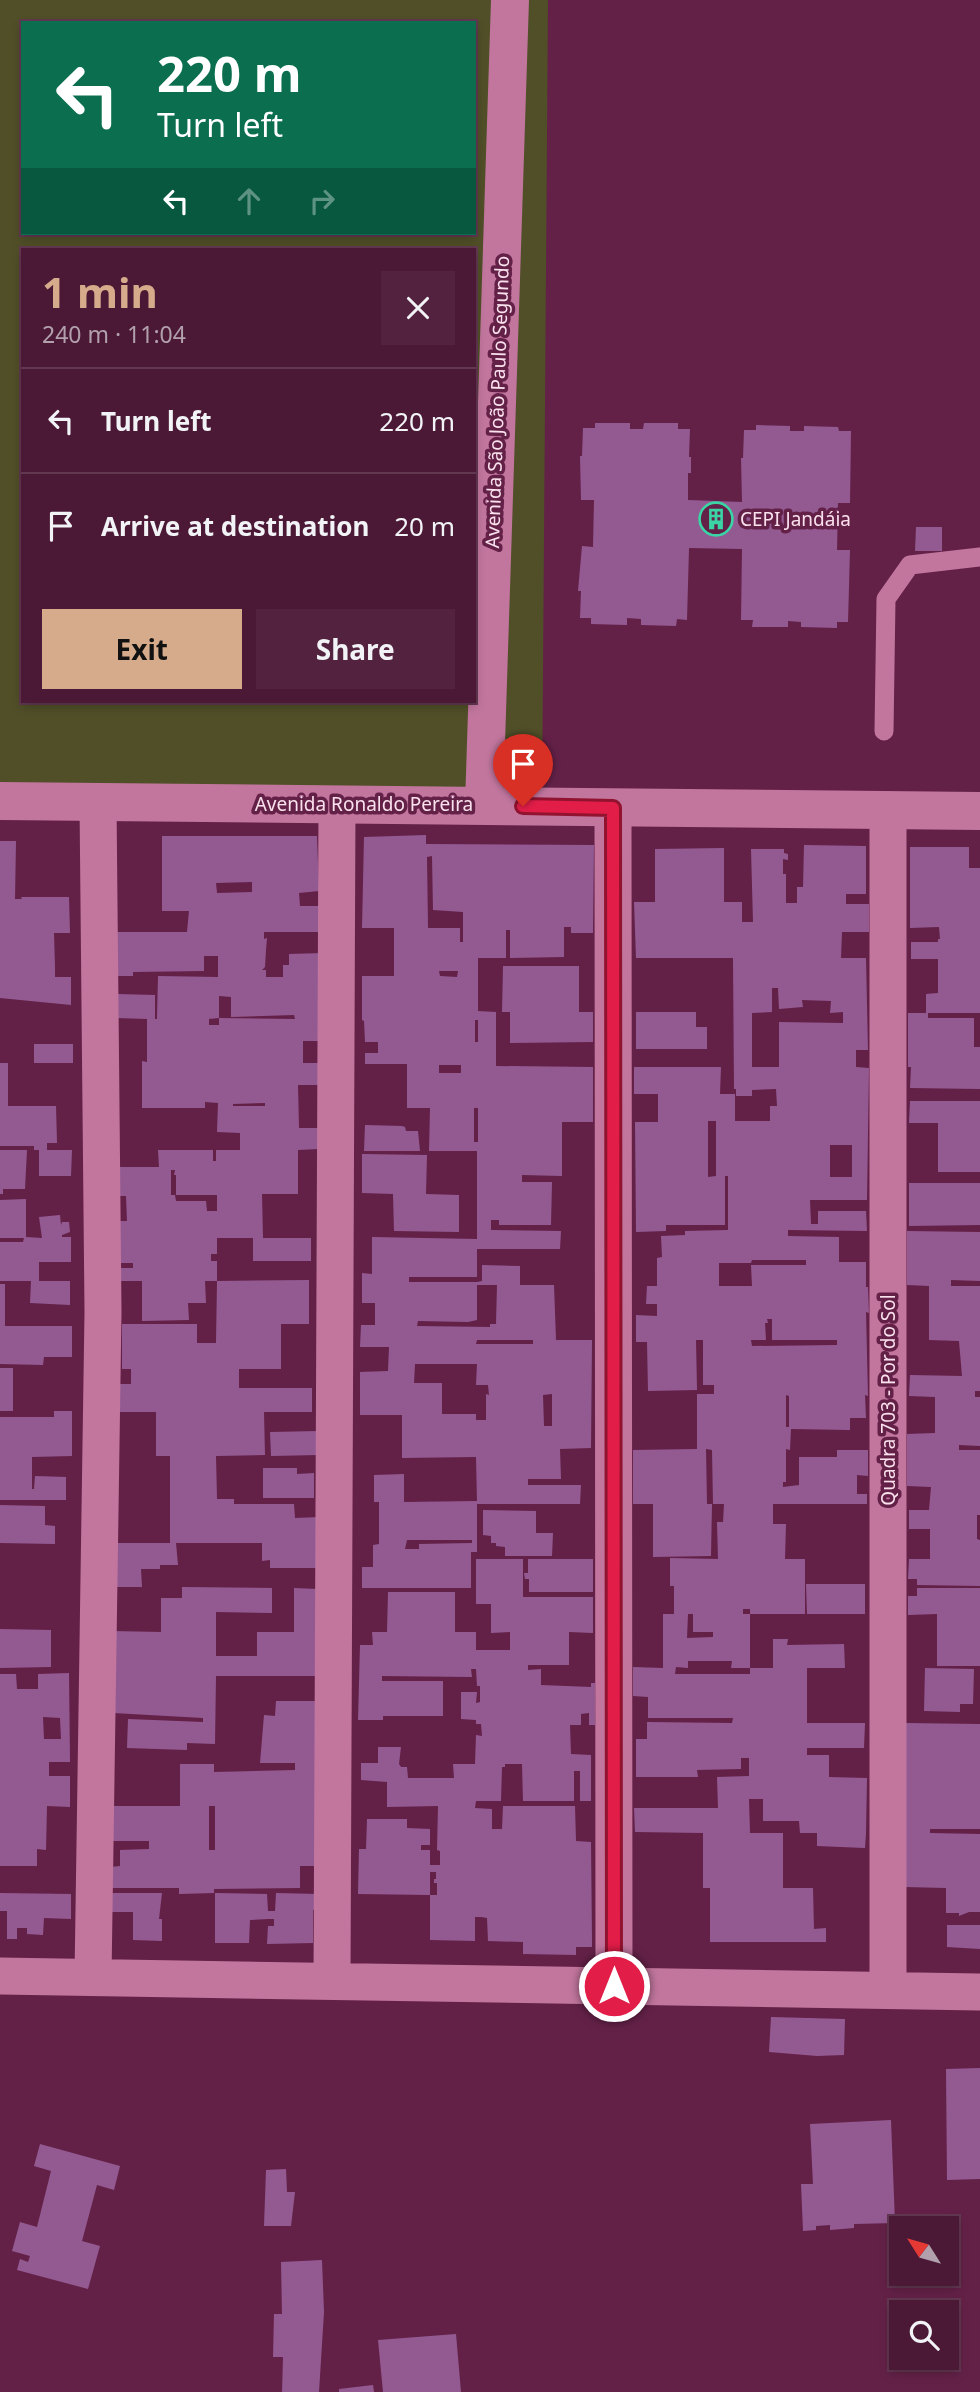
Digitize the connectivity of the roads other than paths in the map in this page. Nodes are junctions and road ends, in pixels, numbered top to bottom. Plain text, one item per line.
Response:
1 (510, 0) edge
2 (980, 557) edge
3 (884, 731) dead end
4 (0, 801) edge
5 (98, 802) junction
6 (337, 805) junction
7 (484, 805) junction
8 (613, 808) junction
9 (888, 810) junction
10 (980, 811) edge
11 (0, 1976) edge
12 (93, 1977) junction
13 (332, 1981) junction
14 (614, 1986) junction
15 (888, 1990) junction
16 (980, 1992) edge

1 - 7 street, Avenida São João Paulo Segundo
2 - 3 lane
4 - 5 street, Avenida Ronaldo Pereira
5 - 6 street, Avenida Ronaldo Pereira
5 - 12 street
6 - 7 street, Avenida Ronaldo Pereira
6 - 13 street
7 - 8 street, Avenida Ronaldo Pereira
8 - 9 street, Avenida Ronaldo Pereira
8 - 14 street
9 - 10 street, Avenida Ronaldo Pereira
9 - 15 street, Quadra 703 - Por do Sol
11 - 12 street
12 - 13 street
13 - 14 street
14 - 15 street
15 - 16 street

